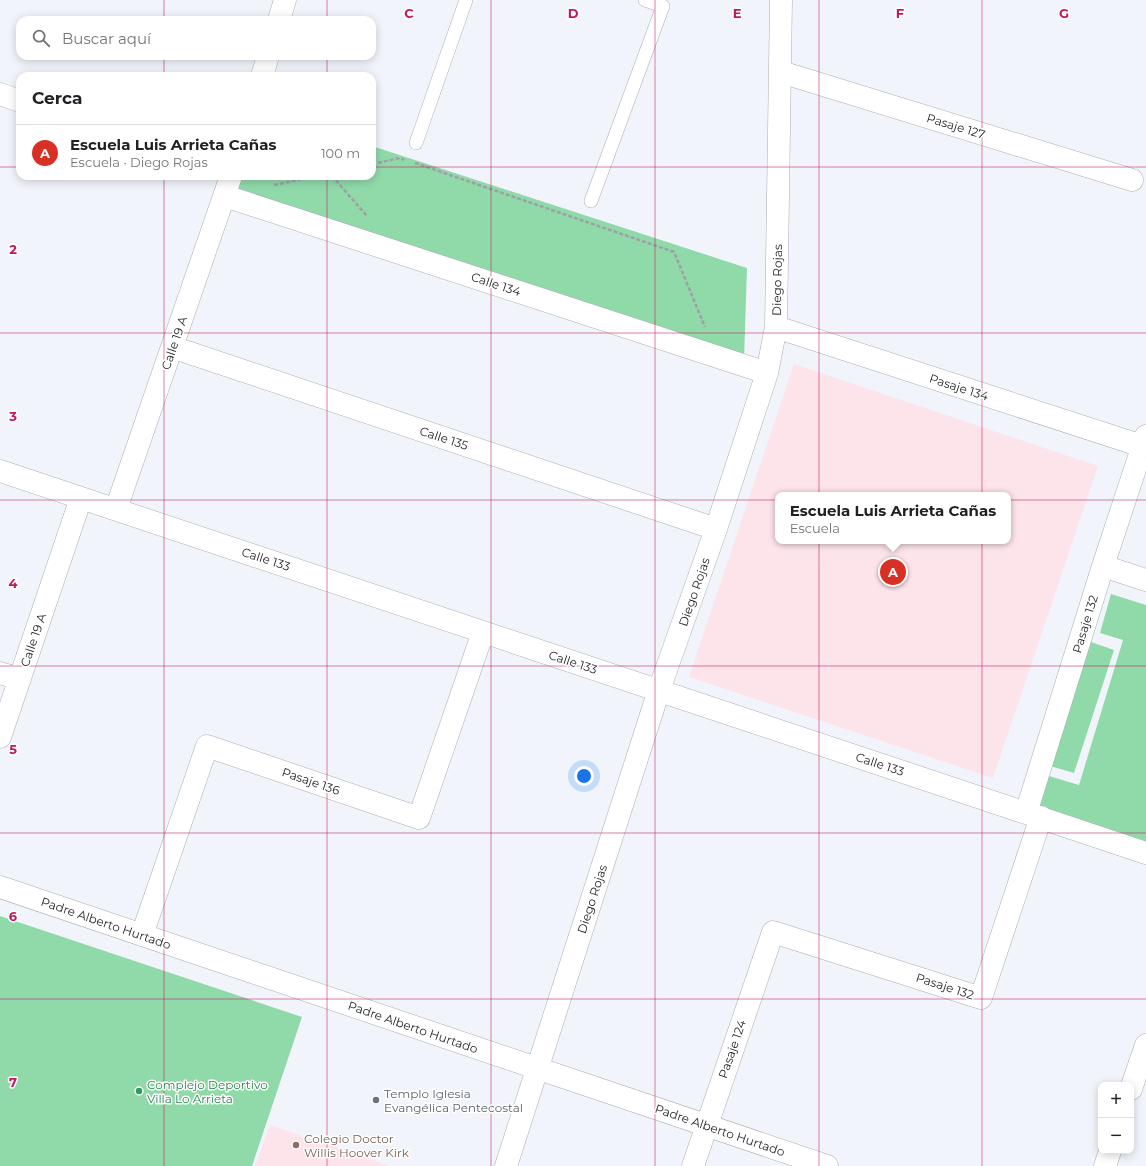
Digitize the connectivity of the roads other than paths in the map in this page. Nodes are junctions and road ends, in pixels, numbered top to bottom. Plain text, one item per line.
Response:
1 (285, 0) edge
2 (466, 0) edge
3 (645, 0) edge
4 (781, 0) edge
5 (280, 16) edge
6 (267, 60) edge
7 (263, 72) edge
8 (781, 72) junction
9 (0, 94) edge
10 (16, 100) edge
11 (416, 143) dead end
12 (1132, 180) dead end
13 (228, 186) edge
14 (591, 201) dead end
15 (776, 327) junction
16 (172, 347) junction
17 (767, 373) junction
18 (1144, 441) edge
19 (0, 471) edge
20 (81, 498) junction
21 (116, 509) junction
22 (716, 528) junction
23 (1103, 566) junction
24 (1146, 580) edge
25 (483, 632) junction
26 (10, 676) edge
27 (659, 690) junction
28 (0, 737) edge
29 (1033, 815) junction
30 (1146, 853) edge
31 (0, 887) edge
32 (773, 932) joint
33 (142, 935) junction
34 (1146, 1045) edge
35 (538, 1069) junction
36 (1133, 1082) edge
37 (706, 1125) junction
38 (1109, 1154) edge
39 (506, 1166) edge
40 (693, 1166) edge
41 (827, 1166) edge
42 (1105, 1166) edge

1 - 5 street
2 - 11 lane
3 - 14 lane
4 - 8 street, Diego Rojas
6 - 7 street
8 - 12 street, Pasaje 127
8 - 15 street, Diego Rojas
9 - 10 street
13 - 16 street, Calle 19 A
13 - 17 street, Calle 134
15 - 17 street, Diego Rojas
15 - 18 street, Pasaje 134
16 - 21 street, Calle 19 A
16 - 22 street, Calle 135
17 - 22 street, Diego Rojas
18 - 23 street, Pasaje 132
19 - 20 street, Calle 133
20 - 21 street, Calle 133
20 - 26 street, Calle 19 A
21 - 25 street, Calle 133
22 - 27 street, Diego Rojas
23 - 24 street
23 - 29 street, Pasaje 132
25 - 27 street, Calle 133
25 - 33 street, Pasaje 136
26 - 28 street, Calle 19 A
27 - 29 street, Calle 133
27 - 35 street, Diego Rojas
29 - 30 street, Calle 133
29 - 32 street, Pasaje 132
31 - 33 street, Padre Alberto Hurtado
32 - 37 street, Pasaje 124
33 - 35 street, Padre Alberto Hurtado
34 - 36 street
35 - 37 street, Padre Alberto Hurtado
35 - 39 street, Diego Rojas
37 - 40 street, Pasaje 124
37 - 41 street, Padre Alberto Hurtado
38 - 42 street

